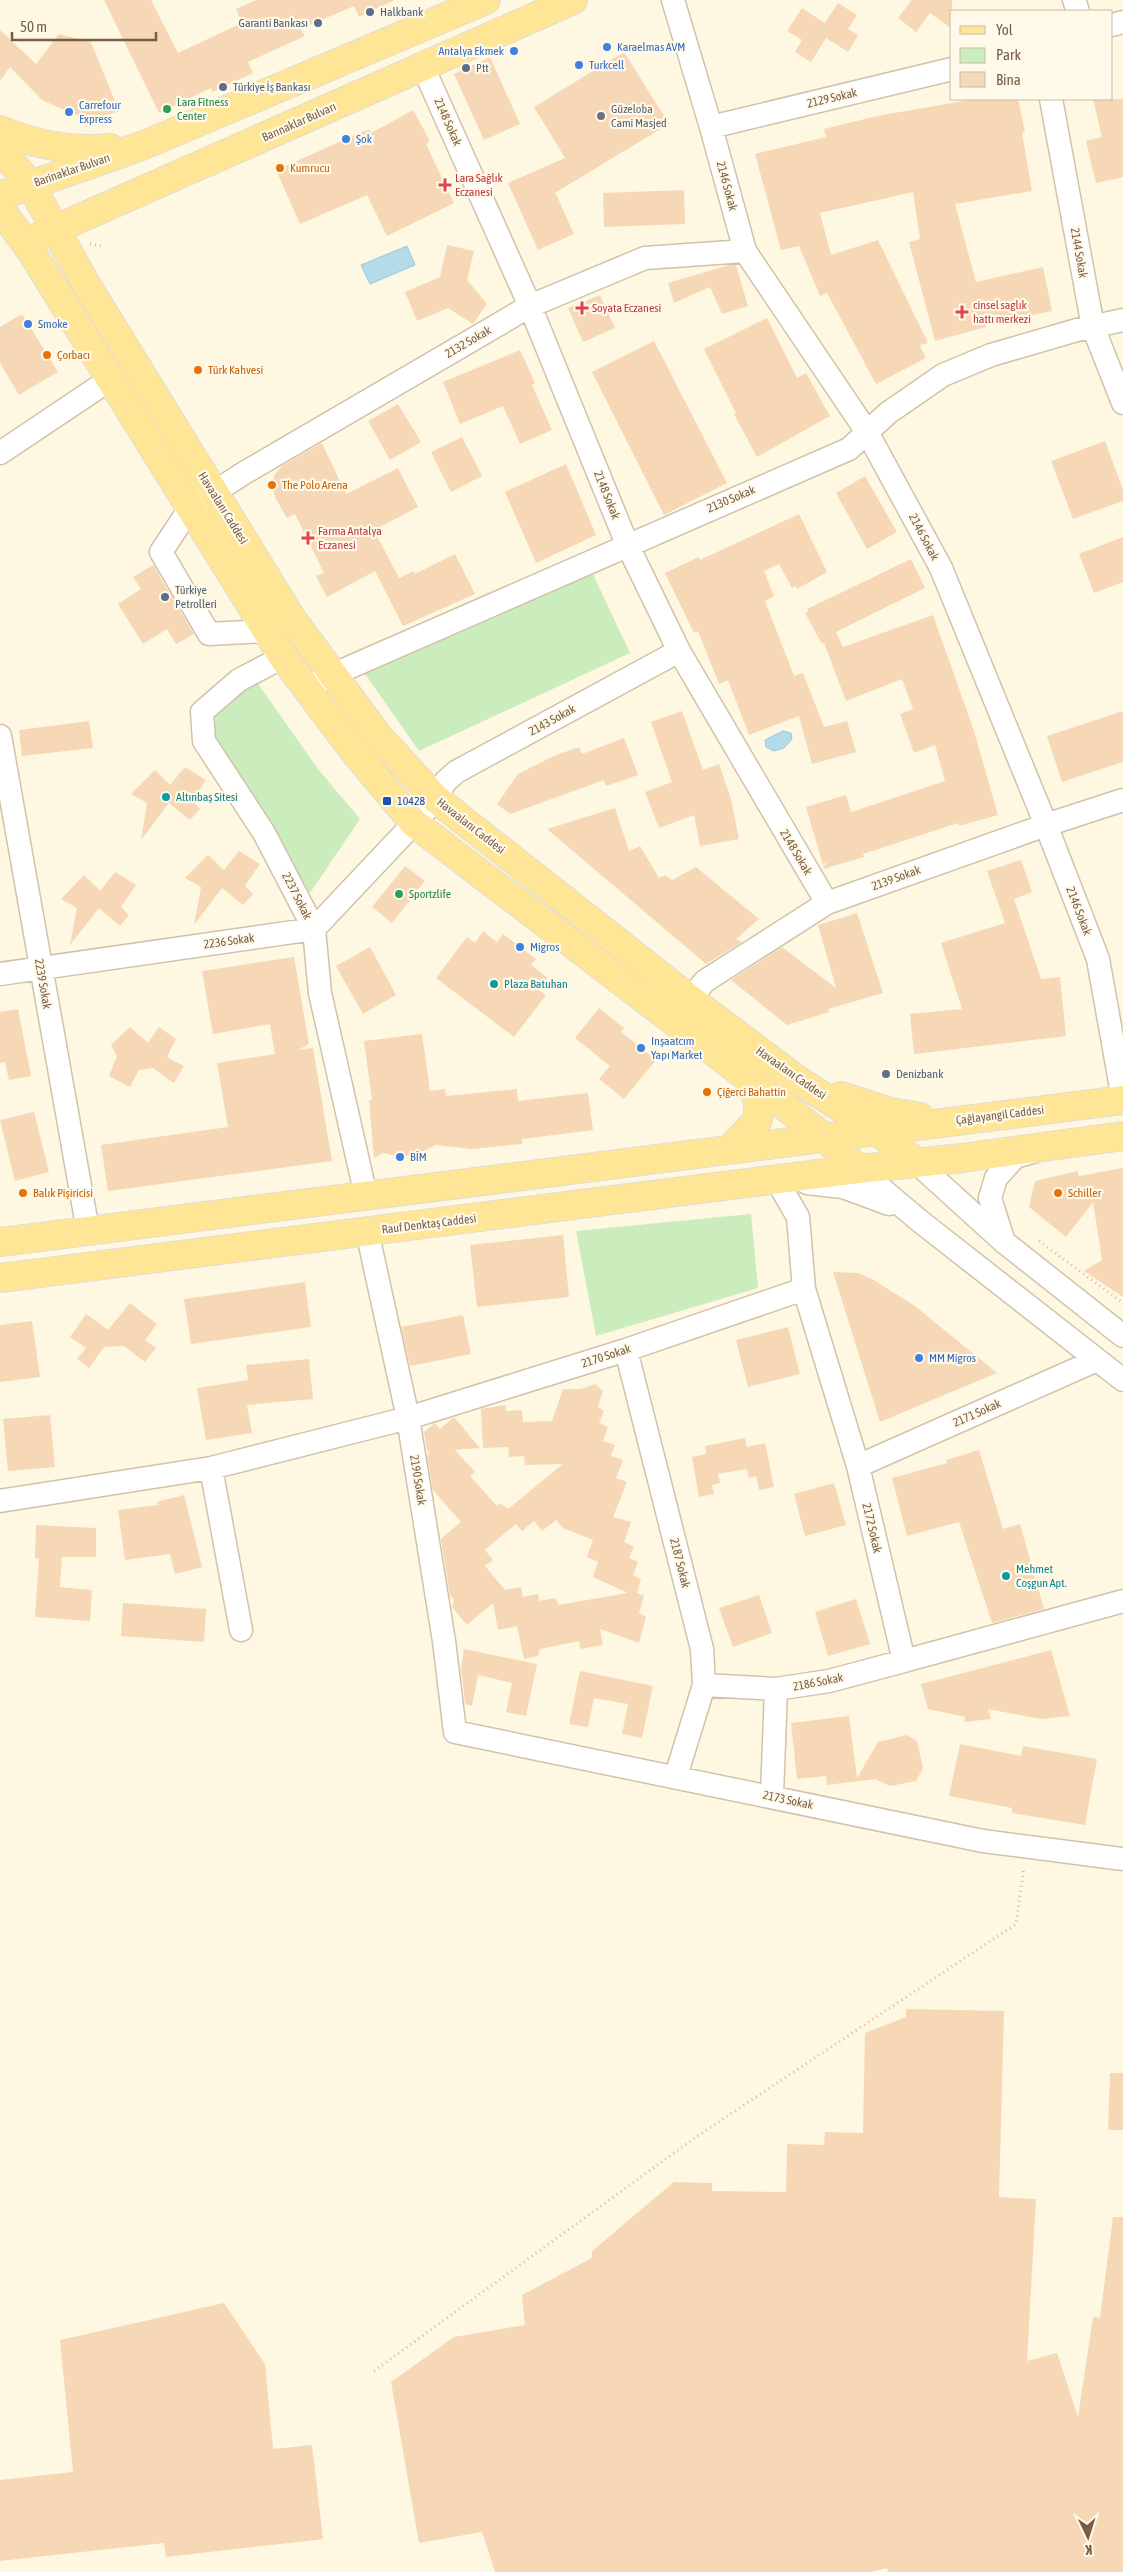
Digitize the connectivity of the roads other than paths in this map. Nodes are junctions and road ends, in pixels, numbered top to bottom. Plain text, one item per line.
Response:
1 (486, 0) edge
2 (573, 0) edge
3 (673, 0) edge
4 (423, 68) junction
5 (950, 70) edge
6 (1052, 100) edge
7 (712, 126) junction
8 (0, 130) edge
9 (144, 145) junction
10 (0, 148) edge
11 (30, 184) junction
12 (0, 196) edge
13 (110, 206) junction
14 (0, 209) edge
15 (56, 229) junction
16 (25, 243) junction
17 (745, 252) junction
18 (86, 284) junction
19 (530, 306) junction
20 (1123, 320) edge
21 (1093, 326) junction
22 (109, 380) junction
23 (1123, 403) edge
24 (867, 432) junction
25 (0, 453) edge
26 (213, 492) junction
27 (190, 508) junction
28 (626, 544) junction
29 (267, 630) junction
30 (679, 651) junction
31 (283, 657) junction
32 (332, 675) junction
33 (306, 688) junction
34 (0, 736) edge
35 (436, 799) junction
36 (1123, 800) edge
37 (414, 823) junction
38 (1046, 824) junction
39 (827, 903) junction
40 (314, 929) junction
41 (40, 967) junction
42 (0, 974) edge
43 (690, 999) junction
44 (752, 1081) junction
45 (800, 1082) junction
46 (1123, 1100) edge
47 (946, 1122) junction
48 (876, 1130) junction
49 (1123, 1136) edge
50 (824, 1137) junction
51 (1068, 1142) junction
52 (730, 1149) junction
53 (917, 1163) junction
54 (858, 1169) junction
55 (770, 1181) junction
56 (366, 1196) junction
57 (908, 1212) junction
58 (88, 1231) junction
59 (367, 1232) junction
60 (0, 1242) edge
61 (1004, 1242) junction
62 (0, 1278) edge
63 (804, 1289) junction
64 (1123, 1336) edge
65 (626, 1350) junction
66 (1097, 1360) junction
67 (1123, 1380) edge
68 (408, 1418) junction
69 (858, 1466) junction
70 (211, 1468) junction
71 (0, 1501) edge
72 (1123, 1601) edge
73 (240, 1630) dead end
74 (904, 1661) junction
75 (704, 1685) junction
76 (776, 1689) junction
77 (455, 1732) joint
78 (676, 1776) junction
79 (772, 1796) junction
80 (1123, 1859) edge

1 - 9 main road
2 - 4 main road, Barınaklar Bulvarı
3 - 7 street, 2146 Sokak
4 - 13 main road, Barınaklar Bulvarı
4 - 19 street, 2148 Sokak
5 - 7 street, 2129 Sokak
6 - 21 street, 2144 Sokak
7 - 17 street, 2146 Sokak
8 - 9 main road
9 - 11 main road, Barinaklar Bulvarı
10 - 11 main road, Havaalanı Caddesi
11 - 12 main road, Barinaklar Bulvarı
11 - 15 main road, Havaalanı Caddesi
13 - 15 main road, Barınaklar Bulvarı
13 - 18 main road
14 - 16 main road
15 - 16 main road, Barınaklar Bulvarı
15 - 18 main road, Havaalanı Caddesi
16 - 22 main road
17 - 19 street, 2132 Sokak
17 - 24 street, 2146 Sokak
18 - 26 main road, Havaalanı Caddesi
19 - 26 street, 2132 Sokak
19 - 28 street, 2148 Sokak
20 - 21 street, 2130 Sokak
21 - 23 street, 2144 Sokak
21 - 24 street, 2130 Sokak
22 - 25 street
22 - 27 main road
24 - 28 street, 2130 Sokak
24 - 38 street, 2146 Sokak
26 - 27 street, 2132 Sokak
26 - 32 main road, Havaalanı Caddesi
27 - 29 main road
27 - 29 street
28 - 30 street, 2148 Sokak
28 - 32 street, 2130 Sokak
29 - 31 main road
30 - 35 street, 2143 Sokak
30 - 39 street, 2148 Sokak
31 - 33 main road
31 - 40 street, 2237 Sokak
32 - 33 street, 2130 Sokak
32 - 35 main road, Havaalanı Caddesi
33 - 37 main road
34 - 41 street, 2239 Sokak
35 - 37 street, 2143 Sokak
35 - 43 main road, Havaalanı Caddesi
36 - 38 street, 2139 Sokak
37 - 40 street
37 - 44 main road
38 - 39 street, 2139 Sokak
38 - 46 street, 2146 Sokak
39 - 43 street, 2139 Sokak
40 - 41 street, 2236 Sokak
40 - 56 street, 2237 Sokak
41 - 42 street, 2236 Sokak
41 - 58 street, 2239 Sokak
43 - 45 main road, Havaalanı Caddesi
44 - 50 main road
44 - 52 main road
45 - 47 main road
45 - 48 main road, Havaalanı Caddesi
46 - 47 main road, Çağlayangil Caddesi
47 - 48 main road, Çağlayangil Caddesi
48 - 50 main road, Çağlayangil Caddesi
48 - 53 main road, Havaalanı Caddesi
49 - 51 main road
50 - 52 main road
50 - 54 main road
51 - 53 main road
51 - 61 street
52 - 56 main road
53 - 54 main road, Rauf Denktaş Caddesi
53 - 61 street, Havaalanı Caddesi
54 - 55 main road, Rauf Denktaş Caddesi
54 - 57 street
55 - 57 street
55 - 59 main road, Rauf Denktaş Caddesi
55 - 63 street, 2172 Sokak
56 - 58 main road
57 - 66 street
58 - 60 main road
59 - 62 main road, Rauf Denktaş Caddesi
59 - 68 street, 2190 Sokak
61 - 64 street, Havaalanı Caddesi
63 - 65 street, 2170 Sokak
63 - 69 street, 2172 Sokak
65 - 68 street, 2170 Sokak
65 - 75 street, 2187 Sokak
66 - 67 street
66 - 69 street, 2171 Sokak
68 - 70 street, 2170 Sokak
68 - 77 street, 2190 Sokak
69 - 74 street, 2172 Sokak
70 - 71 street, 2170 Sokak
70 - 73 street
72 - 74 street
74 - 76 street, 2186 Sokak
75 - 76 street
75 - 78 street, 2187 Sokak
76 - 79 street, 2186 Sokak
77 - 78 street, 2173 Sokak
78 - 79 street, 2173 Sokak
79 - 80 street, 2173 Sokak

